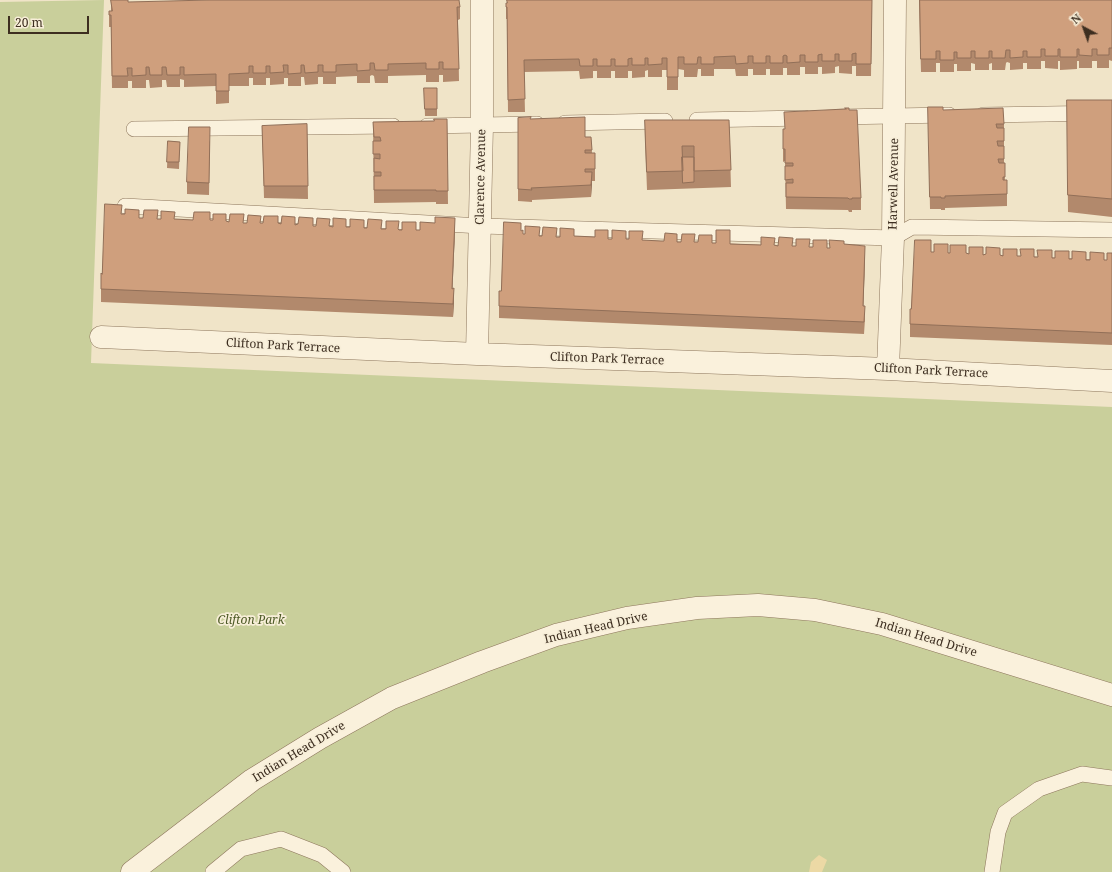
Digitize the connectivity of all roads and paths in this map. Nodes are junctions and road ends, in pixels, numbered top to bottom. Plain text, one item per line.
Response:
1 (482, 0) edge
2 (895, 0) edge
3 (1112, 113) edge
4 (895, 115) junction
5 (482, 125) junction
6 (134, 129) dead end
7 (125, 206) dead end
8 (481, 226) junction
9 (1112, 230) edge
10 (893, 238) junction
11 (102, 337) dead end
12 (477, 354) junction
13 (888, 369) junction
14 (1112, 381) edge
15 (1112, 695) edge
16 (1112, 778) edge
17 (132, 872) edge
18 (213, 872) edge
19 (343, 872) edge
20 (992, 872) edge

1 - 5 street, Clarence Avenue
2 - 4 street, Harwell Avenue
3 - 4 lane
4 - 5 lane
4 - 10 street, Harwell Avenue
5 - 6 lane
5 - 8 street, Clarence Avenue
7 - 8 lane
8 - 10 lane
8 - 12 street, Clarence Avenue
9 - 10 lane
10 - 13 street, Harwell Avenue
11 - 12 street, Clifton Park Terrace
12 - 13 street, Clifton Park Terrace
13 - 14 street, Clifton Park Terrace
15 - 17 street, Indian Head Drive
16 - 20 lane
18 - 19 lane

